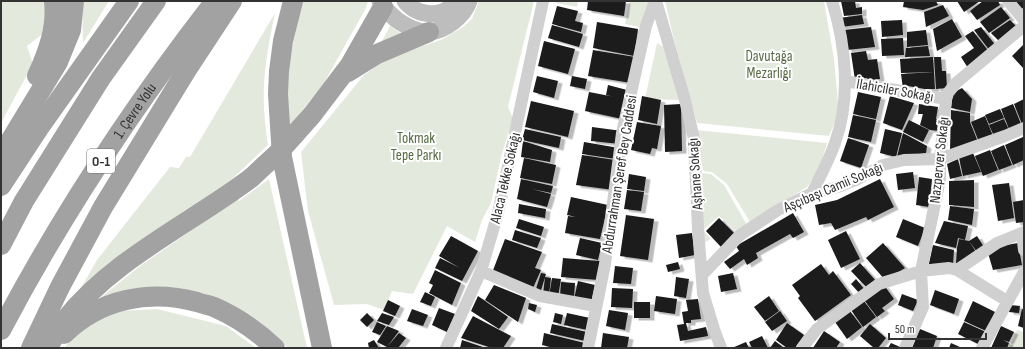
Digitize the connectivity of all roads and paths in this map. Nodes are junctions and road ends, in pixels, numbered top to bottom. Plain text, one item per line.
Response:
1 (54, 1) edge
2 (74, 1) edge
3 (128, 1) edge
4 (156, 1) edge
5 (215, 1) edge
6 (232, 1) edge
7 (293, 1) edge
8 (405, 1) edge
9 (456, 1) edge
10 (469, 1) edge
11 (543, 1) edge
12 (656, 1) edge
13 (832, 1) edge
14 (1008, 1) edge
15 (383, 3) edge
16 (1024, 20) edge
17 (1024, 26) edge
18 (429, 32) junction
19 (341, 79) junction
20 (845, 81) junction
21 (946, 99) junction
22 (1024, 128) edge
23 (1, 142) edge
24 (1, 156) edge
25 (940, 159) junction
26 (1, 186) edge
27 (812, 193) junction
28 (1023, 232) edge
29 (1, 244) edge
30 (1024, 250) edge
31 (957, 270) junction
32 (481, 271) junction
33 (921, 271) junction
34 (1024, 272) edge
35 (702, 275) junction
36 (1007, 301) junction
37 (596, 306) junction
38 (1, 330) edge
39 (31, 348) edge
40 (49, 348) edge
41 (275, 348) edge
42 (322, 348) edge
43 (446, 348) edge
44 (588, 348) edge
45 (721, 348) edge
46 (802, 348) edge
47 (905, 348) edge
48 (982, 348) edge

1 - 23 highway
2 - 24 highway
3 - 26 highway
4 - 29 highway
5 - 38 highway, 1. Çevre Yolu / O-1
6 - 39 highway
7 - 42 highway
8 - 9 main road
10 - 18 main road
11 - 32 street, Alaca Tekke Sokağı
12 - 35 street, Aşhane Sokağı
12 - 37 street, Abdurrahman Şeref Bey Caddesi
13 - 20 street
14 - 16 street
15 - 18 main road
15 - 19 highway
17 - 21 street, Nazperver Sokağı
18 - 19 highway
19 - 40 highway, bridge
20 - 21 street, İlahiciler Sokağı
20 - 27 street
21 - 25 street, Nazperver Sokağı
22 - 25 street, Aşçıbaşı Camii Sokağı
25 - 27 street, Aşçıbaşı Camii Sokağı
25 - 33 street, Nazperver Sokağı
27 - 35 street, Aşçıbaşı Camii Sokağı
28 - 30 street
28 - 31 street
31 - 33 street
31 - 36 street
32 - 37 street
32 - 43 street, Alaca Tekke Sokağı
33 - 46 street
33 - 47 street, Nazperver Sokağı
34 - 36 street
35 - 45 street, Aşhane Sokağı
36 - 48 street
37 - 44 street, Abdurrahman Şeref Bey Caddesi
40 - 41 highway

